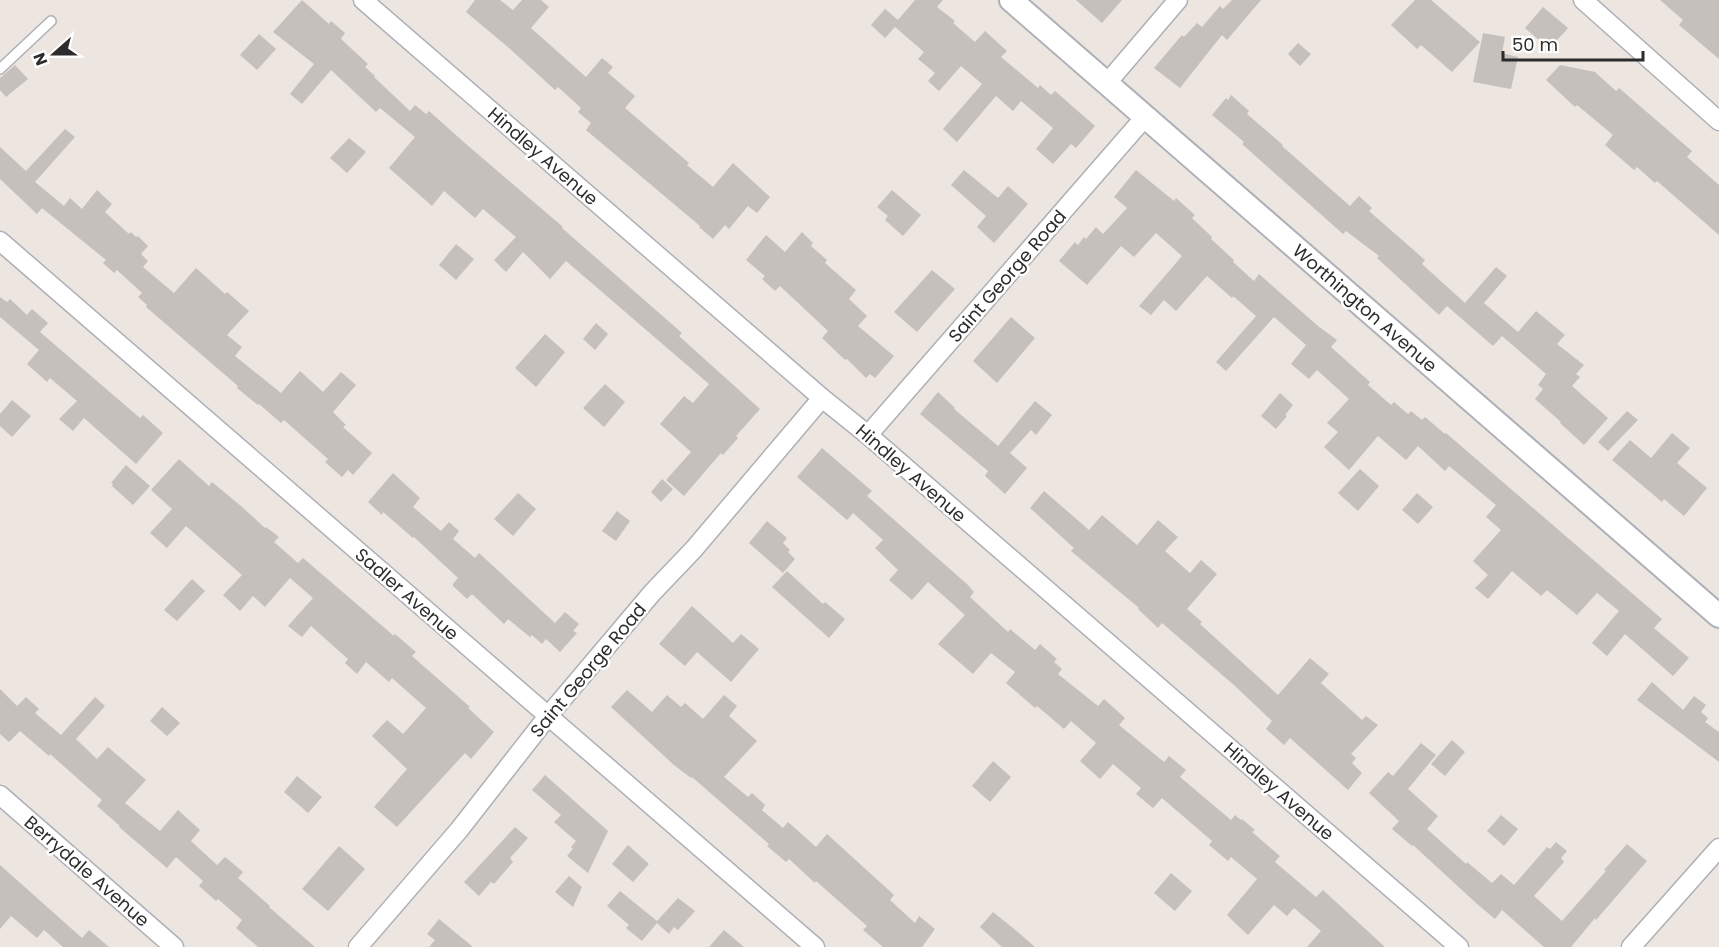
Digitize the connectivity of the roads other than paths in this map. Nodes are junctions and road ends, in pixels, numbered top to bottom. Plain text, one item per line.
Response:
1 (363, 0) edge
2 (1011, 0) edge
3 (1178, 0) edge
4 (1583, 0) edge
5 (51, 21) dead end
6 (0, 69) edge
7 (1107, 83) junction
8 (1145, 117) junction
9 (1719, 121) edge
10 (0, 241) edge
11 (822, 398) junction
12 (868, 435) junction
13 (1719, 616) edge
14 (548, 716) junction
15 (0, 795) edge
16 (1719, 848) edge
17 (174, 947) edge
18 (358, 947) edge
19 (815, 947) edge
20 (1459, 947) edge
21 (1631, 947) edge

1 - 11 street, Hindley Avenue
2 - 7 street, Worthington Avenue
3 - 7 street
4 - 9 street
5 - 6 lane
7 - 8 street, Worthington Avenue
8 - 12 street, Saint George Road
8 - 13 street, Worthington Avenue
10 - 14 street, Sadler Avenue
11 - 12 street, Hindley Avenue
11 - 14 street, Saint George Road
12 - 20 street, Hindley Avenue
14 - 18 street, Saint George Road
14 - 19 street, Sadler Avenue
15 - 17 street, Berrydale Avenue
16 - 21 street

